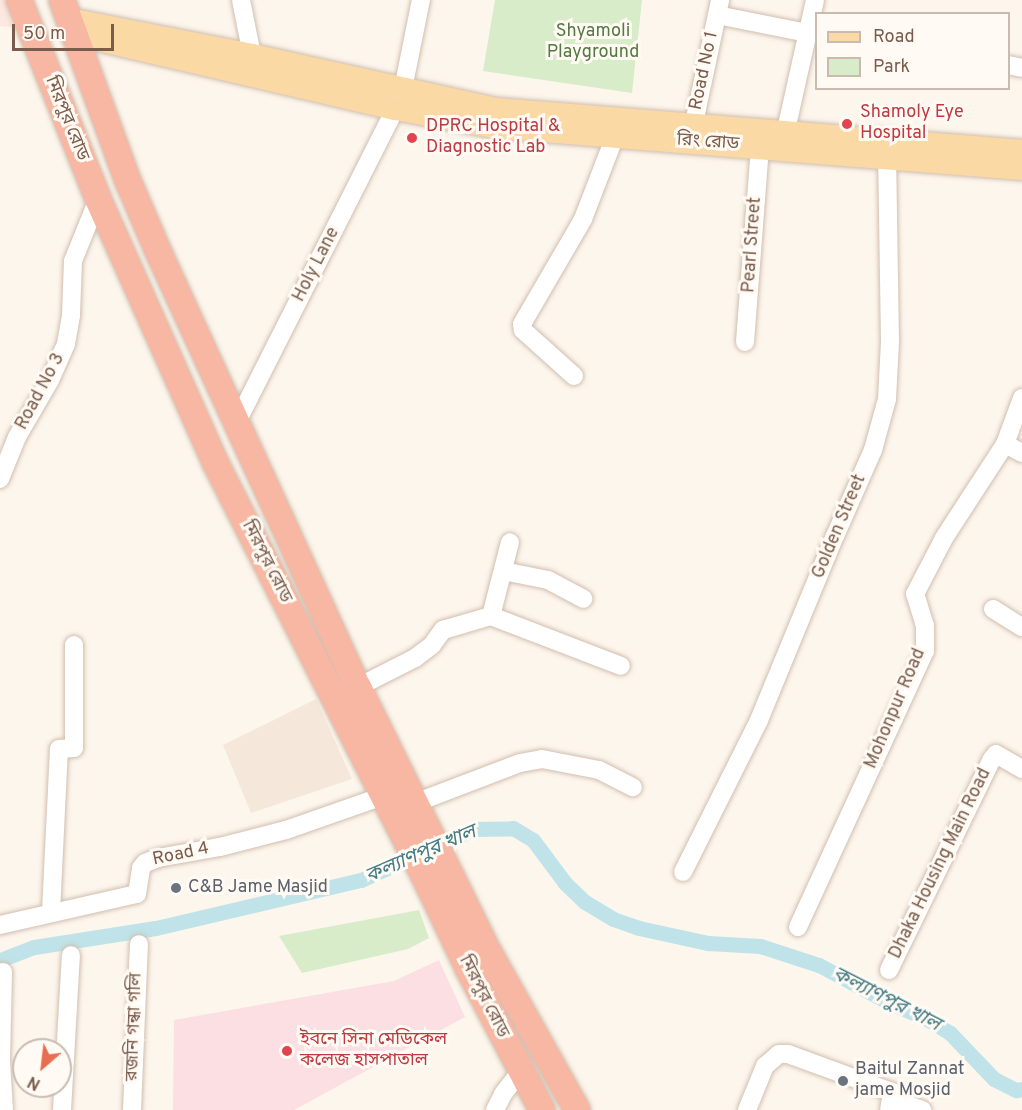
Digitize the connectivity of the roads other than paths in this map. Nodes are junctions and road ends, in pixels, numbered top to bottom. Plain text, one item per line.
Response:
1 (19, 0) edge
2 (242, 0) edge
3 (421, 0) edge
4 (815, 0) edge
5 (718, 7) edge
6 (69, 18) edge
7 (811, 24) edge
8 (252, 55) junction
9 (399, 99) junction
10 (786, 130) junction
11 (692, 133) junction
12 (615, 136) junction
13 (760, 147) junction
14 (1022, 152) edge
15 (887, 157) junction
16 (1022, 169) edge
17 (98, 199) junction
18 (745, 342) dead end
19 (574, 376) dead end
20 (1022, 398) edge
21 (242, 433) junction
22 (1005, 444) junction
23 (1022, 453) edge
24 (215, 462) junction
25 (0, 479) edge
26 (265, 483) junction
27 (235, 500) junction
28 (510, 542) dead end
29 (503, 571) junction
30 (583, 599) dead end
31 (993, 609) dead end
32 (491, 616) junction
33 (1022, 627) edge
34 (74, 645) dead end
35 (621, 666) dead end
36 (358, 687) junction
37 (1022, 769) edge
38 (633, 787) dead end
39 (383, 796) junction
40 (412, 815) junction
41 (683, 872) dead end
42 (439, 878) junction
43 (51, 912) junction
44 (0, 925) edge
45 (798, 927) dead end
46 (139, 944) dead end
47 (70, 955) dead end
48 (890, 970) dead end
49 (3, 972) dead end
50 (0, 1060) edge
51 (521, 1071) junction
52 (891, 1105) edge
53 (4, 1110) edge
54 (62, 1110) edge
55 (132, 1110) edge
56 (495, 1110) edge
57 (542, 1110) edge
58 (577, 1110) edge
59 (747, 1110) edge
60 (922, 1110) edge

1 - 17 highway, মিরপুর রোড
2 - 8 street
3 - 9 street, Holy Lane
4 - 7 street
5 - 7 street
5 - 11 street, Road No 1
6 - 8 main road, রিং রোড
6 - 9 main road, রিং রোড
6 - 21 highway, মিরপুর রোড
7 - 10 street
8 - 9 main road, রিং রোড
9 - 11 main road, রিং রোড
9 - 12 main road, রিং রোড
9 - 21 street, Holy Lane
10 - 11 main road, রিং রোড
10 - 14 main road, রিং রোড
11 - 12 main road, রিং রোড
11 - 13 main road, রিং রোড
12 - 19 street
13 - 15 main road, রিং রোড
13 - 18 street, Pearl Street
15 - 16 main road, রিং রোড
15 - 41 street, Golden Street
17 - 24 highway, মিরপুর রোড
17 - 25 street, Road No 3
20 - 22 street, Mohonpur Road
21 - 24 highway
21 - 26 highway, মিরপুর রোড
22 - 23 street
22 - 45 street, Mohonpur Road
24 - 27 highway, মিরপুর রোড
26 - 27 highway
26 - 36 highway, মিরপুর রোড
27 - 39 highway, মিরপুর রোড
28 - 29 street
29 - 30 street
29 - 32 street
31 - 33 street
32 - 35 street
32 - 36 street
34 - 43 street
36 - 40 highway, মিরপুর রোড
37 - 48 street, Dhaka Housing Main Road
38 - 40 street
39 - 40 highway, মিরপুর রোড
39 - 43 street, Road 4
40 - 42 highway, মিরপুর রোড
42 - 51 highway, মিরপুর রোড
42 - 58 highway, মিরপুর রোড
43 - 44 street, Road 4
46 - 55 street, রজনি গন্ধা গলি
47 - 54 street
49 - 50 street
50 - 53 street
51 - 56 street
51 - 57 highway, মিরপুর রোড
52 - 59 street
52 - 60 street

